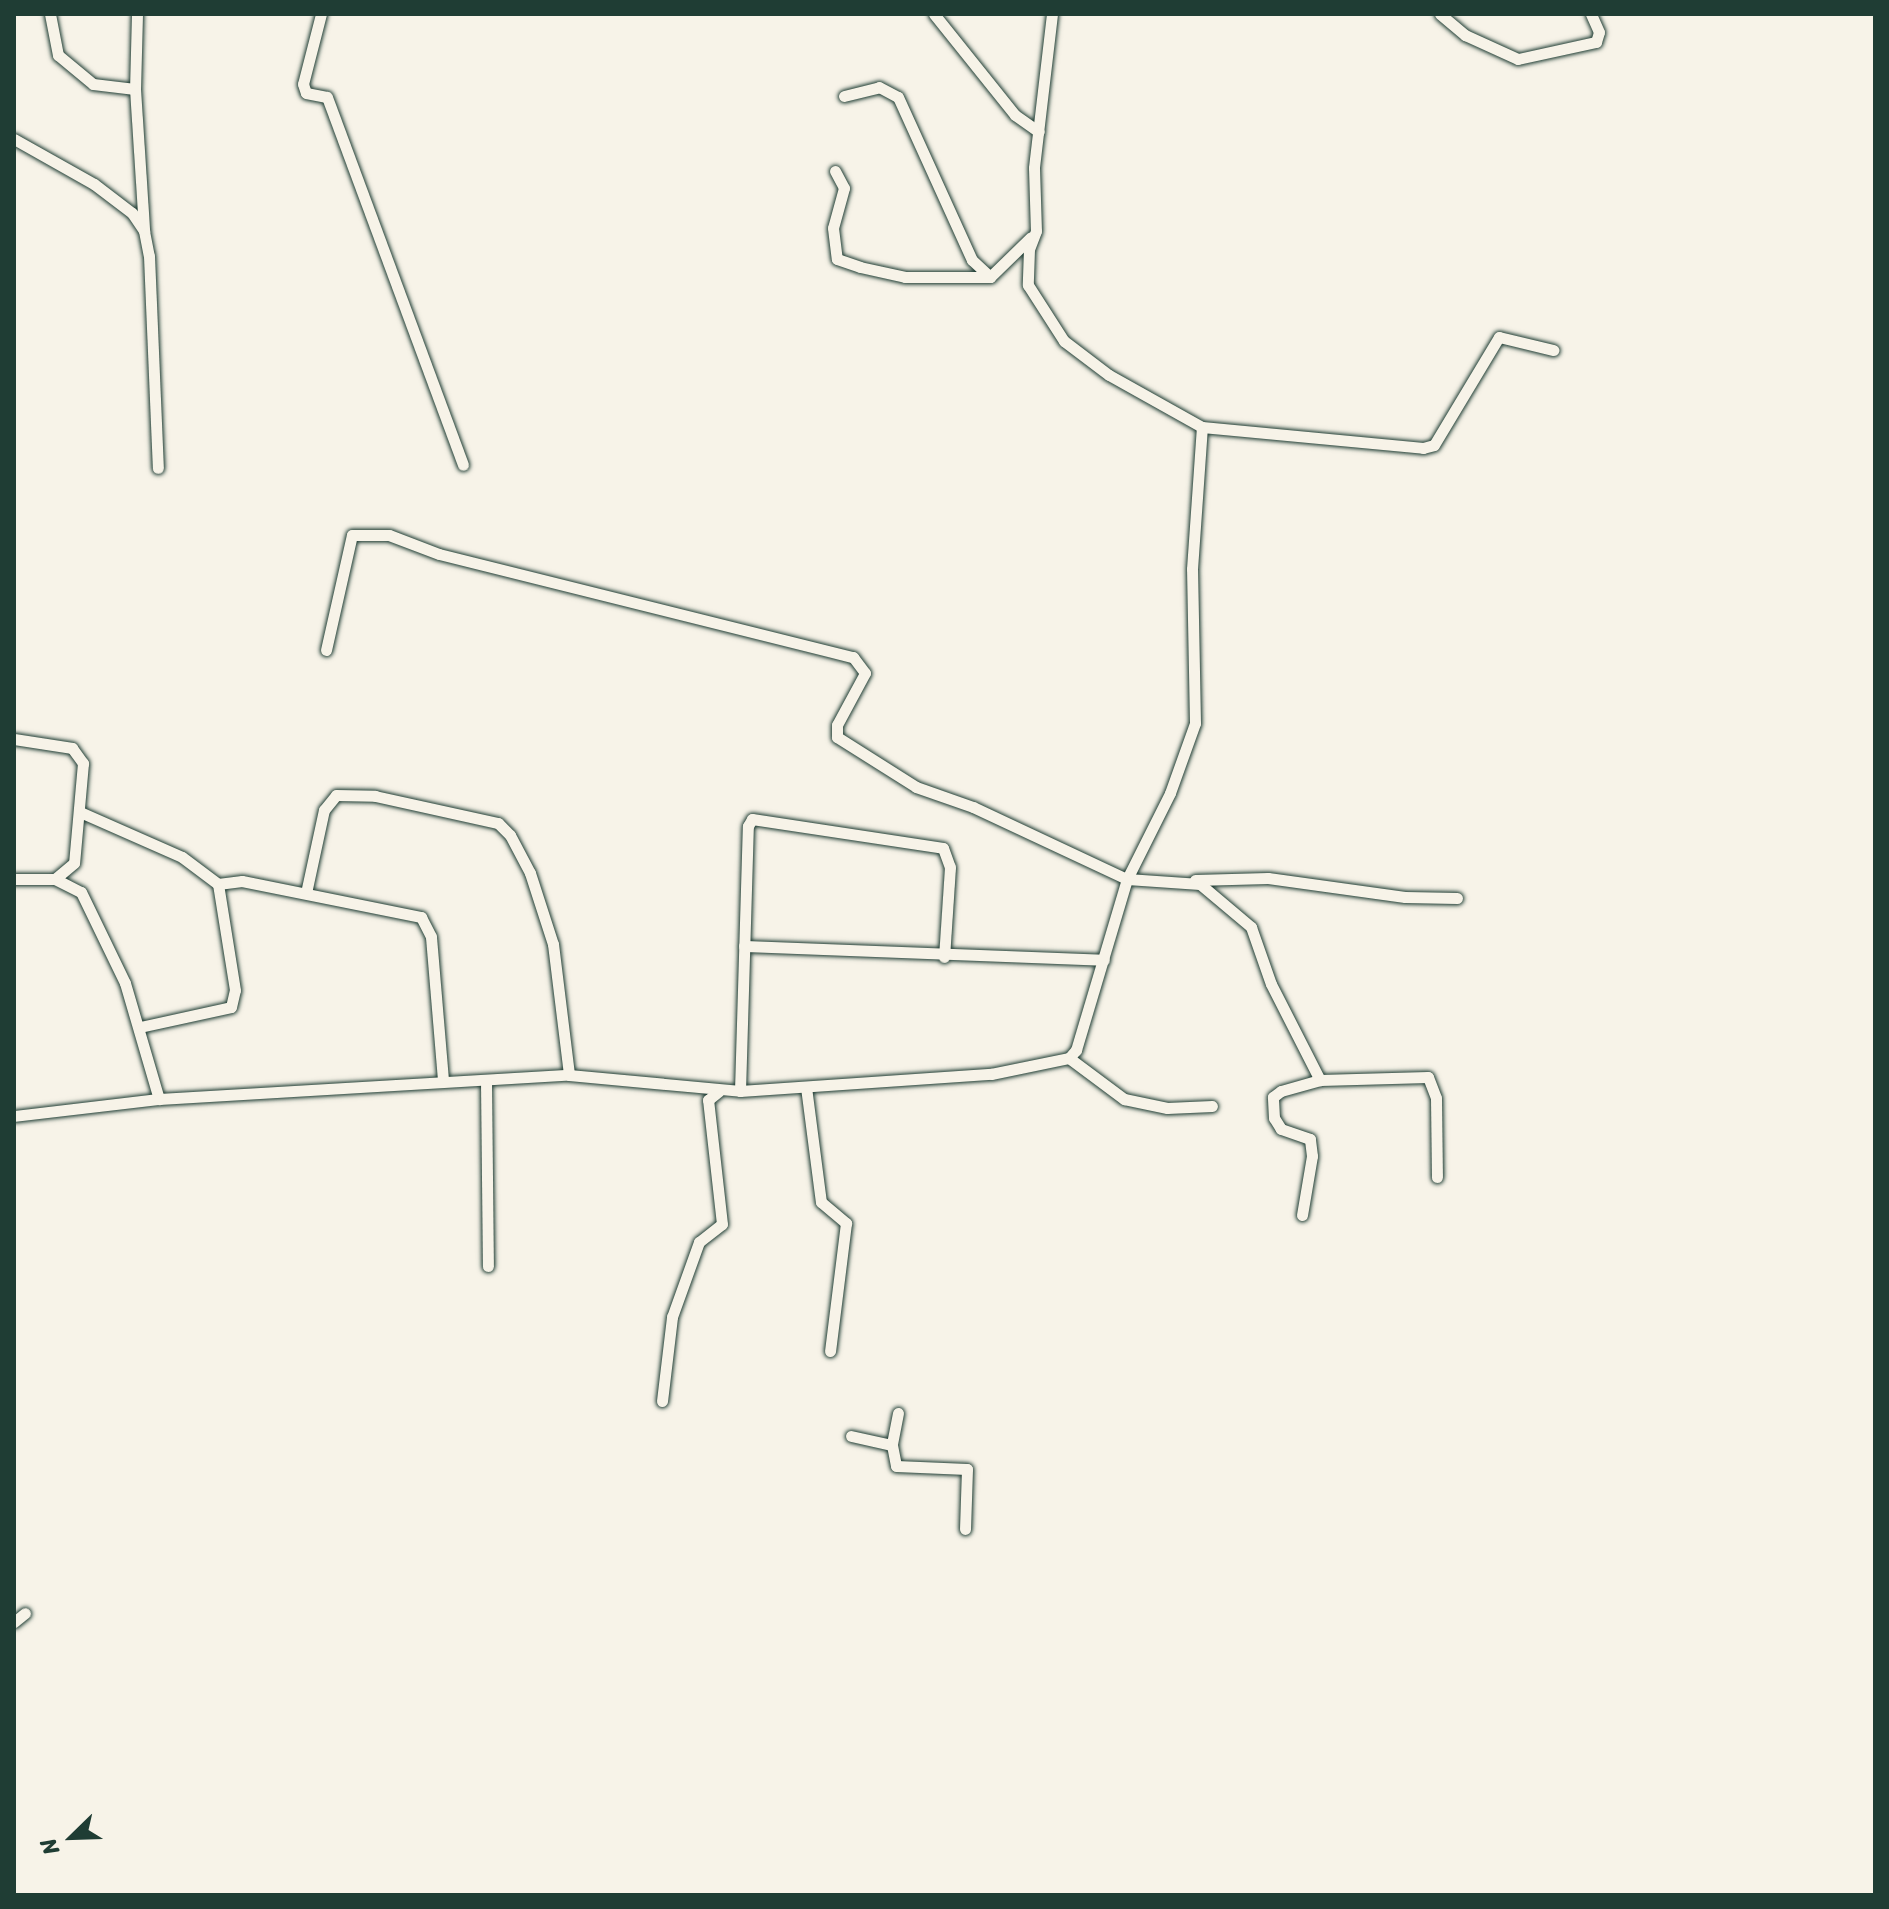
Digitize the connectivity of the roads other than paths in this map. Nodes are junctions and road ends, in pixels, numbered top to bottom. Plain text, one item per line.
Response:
1 (50, 14) edge
2 (137, 14) edge
3 (321, 14) edge
4 (934, 14) edge
5 (1052, 14) edge
6 (1440, 14) edge
7 (1591, 14) edge
8 (135, 89) junction
9 (844, 96) dead end
10 (1039, 132) junction
11 (14, 139) edge
12 (835, 171) dead end
13 (144, 231) junction
14 (1036, 231) junction
15 (990, 277) junction
16 (1553, 350) dead end
17 (1202, 427) junction
18 (463, 465) dead end
19 (158, 468) dead end
20 (326, 650) dead end
21 (14, 739) edge
22 (80, 812) junction
23 (14, 879) edge
24 (55, 879) junction
25 (1127, 879) junction
26 (1195, 880) junction
27 (218, 884) junction
28 (306, 893) junction
29 (1457, 898) dead end
30 (744, 946) junction
31 (944, 957) junction
32 (1104, 960) junction
33 (140, 1027) junction
34 (1069, 1058) junction
35 (569, 1075) junction
36 (443, 1080) junction
37 (1320, 1080) junction
38 (486, 1082) junction
39 (806, 1087) junction
40 (719, 1091) junction
41 (740, 1091) junction
42 (159, 1099) junction
43 (1212, 1106) dead end
44 (14, 1116) edge
45 (1437, 1177) dead end
46 (1302, 1215) dead end
47 (488, 1266) dead end
48 (830, 1351) dead end
49 (662, 1401) dead end
50 (898, 1413) dead end
51 (851, 1436) dead end
52 (892, 1445) junction
53 (965, 1529) dead end
54 (25, 1613) dead end
55 (14, 1622) edge

1 - 8 street
2 - 8 street
3 - 18 street
4 - 10 street
5 - 10 street
6 - 7 street
8 - 13 street
9 - 15 street
10 - 14 street
11 - 13 street
12 - 15 street
13 - 19 street
14 - 15 street
14 - 17 street
16 - 17 street
17 - 25 street
20 - 25 street
21 - 22 street
22 - 24 street
22 - 27 street
23 - 24 street
24 - 33 street
25 - 26 street
25 - 32 street
26 - 29 street
26 - 37 street
27 - 28 street
27 - 33 street
28 - 35 street
28 - 36 street
30 - 31 street
30 - 31 street
30 - 41 street
31 - 32 street
32 - 34 street
33 - 42 street
34 - 39 street
34 - 43 street
35 - 38 street
35 - 40 street
36 - 38 street
36 - 42 street
37 - 45 street
37 - 46 street
38 - 47 street
39 - 41 street
39 - 48 street
40 - 41 street
40 - 49 street
42 - 44 street
50 - 52 street
51 - 52 street
52 - 53 street
54 - 55 street

